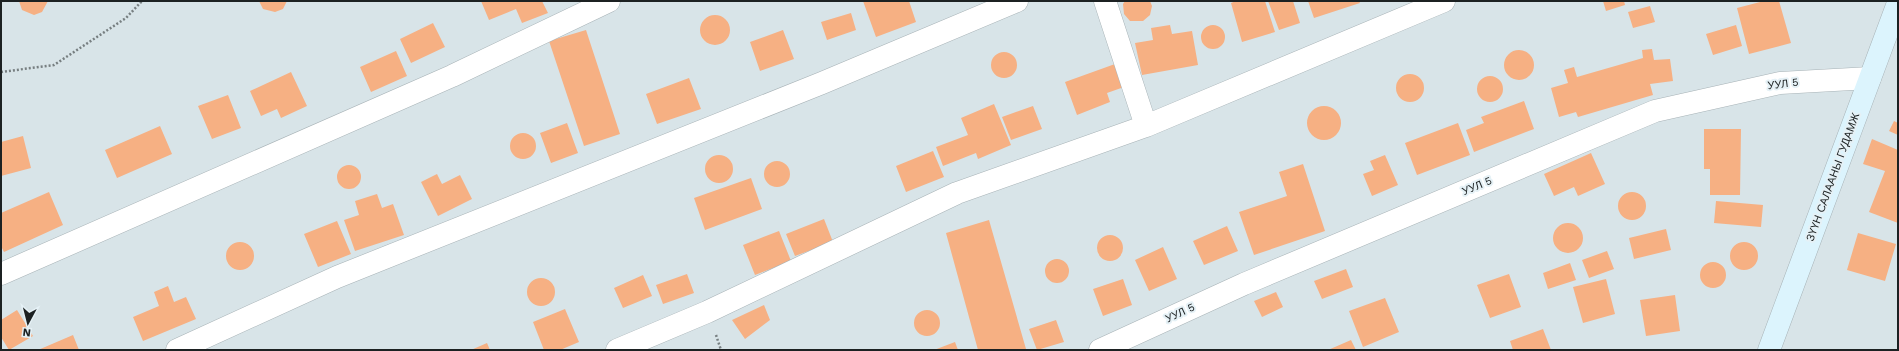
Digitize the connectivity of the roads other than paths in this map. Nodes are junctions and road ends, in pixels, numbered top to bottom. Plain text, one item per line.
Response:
1 (609, 1) edge
2 (1017, 1) edge
3 (1105, 1) edge
4 (1444, 1) edge
5 (1898, 3) edge
6 (1870, 78) junction
7 (1146, 126) junction
8 (1, 274) edge
9 (177, 350) edge
10 (617, 350) edge
11 (1100, 350) edge
12 (1769, 350) edge

1 - 8 street
2 - 9 street
3 - 7 street
4 - 7 street
5 - 6 main road, ЗҮҮН САЛААНЫ ГУДАМЖ
6 - 11 street, УУЛ 5
6 - 12 main road, ЗҮҮН САЛААНЫ ГУДАМЖ
7 - 10 street

